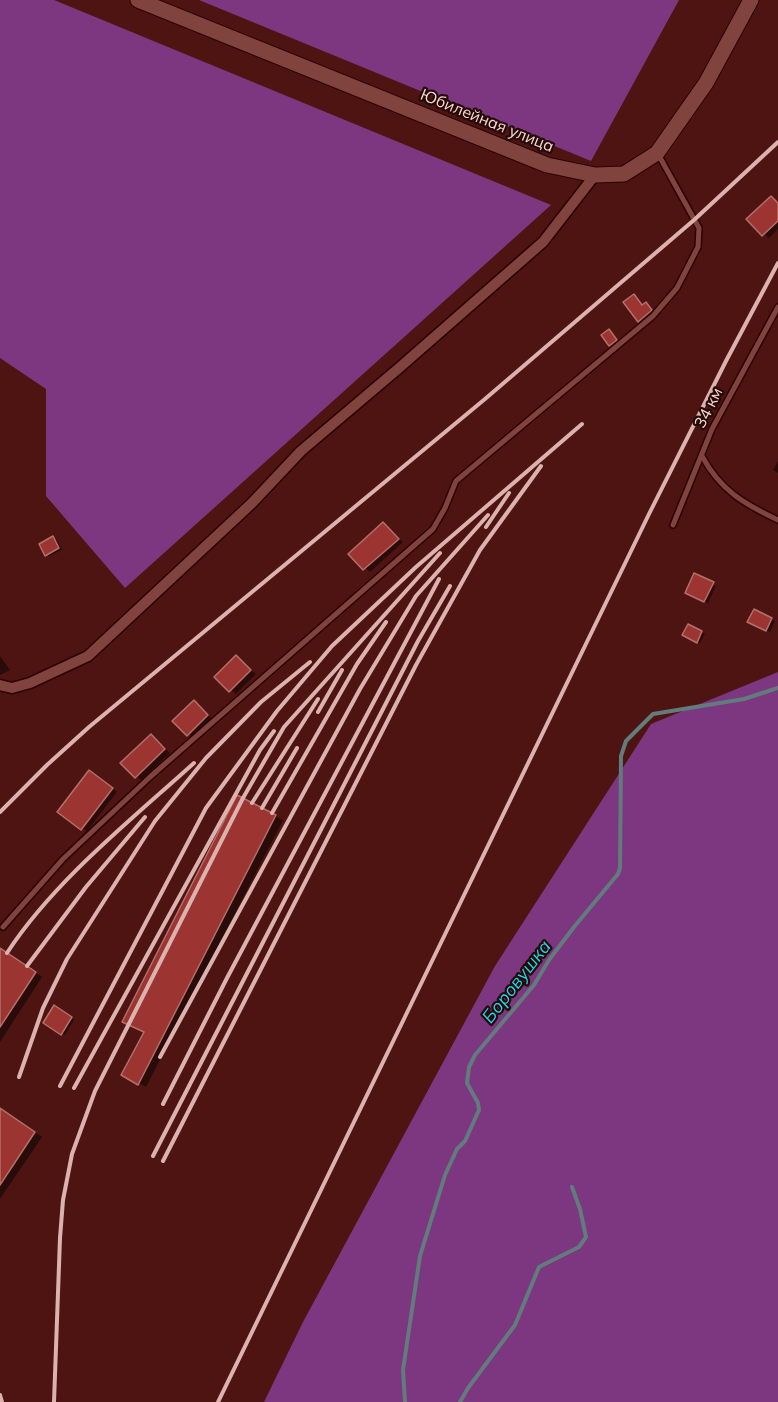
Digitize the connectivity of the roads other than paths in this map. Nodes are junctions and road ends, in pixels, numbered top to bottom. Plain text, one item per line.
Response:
1 (138, 0) edge
2 (751, 0) edge
3 (657, 153) junction
4 (595, 175) junction
5 (778, 307) edge
6 (702, 456) junction
7 (778, 520) edge
8 (673, 525) dead end
9 (0, 685) edge
10 (3, 927) dead end

1 - 4 main road, Юбилейная улица
2 - 3 main road, Юбилейная улица
3 - 4 main road, Юбилейная улица
3 - 10 lane
4 - 9 street
5 - 6 lane, 34 км
6 - 7 lane
6 - 8 lane, 34 км

